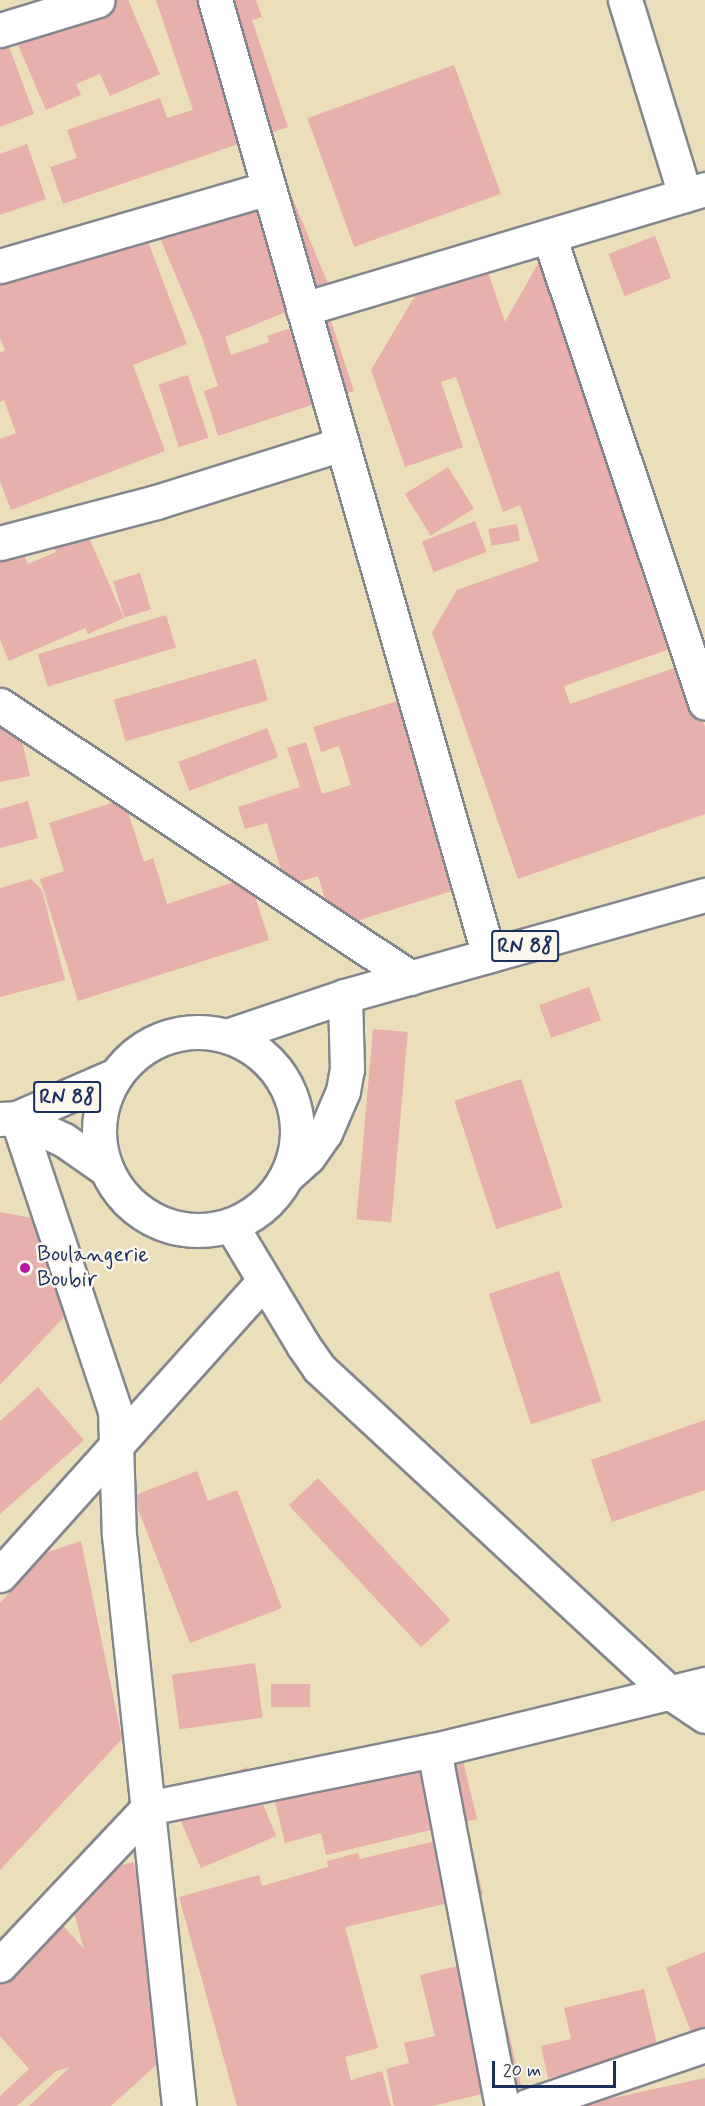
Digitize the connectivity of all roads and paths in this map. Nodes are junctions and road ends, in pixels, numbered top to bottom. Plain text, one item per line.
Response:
1 (98, 0) edge
2 (214, 0) edge
3 (625, 0) edge
4 (0, 30) edge
5 (268, 188) junction
6 (695, 192) edge
7 (549, 236) junction
8 (0, 266) edge
9 (303, 309) junction
10 (342, 444) junction
11 (0, 543) edge
12 (702, 685) edge
13 (0, 705) edge
14 (705, 895) edge
15 (489, 956) junction
16 (411, 978) junction
17 (345, 996) junction
18 (227, 1036) junction
19 (116, 1075) junction
20 (8, 1118) edge
21 (107, 1170) junction
22 (286, 1177) junction
23 (231, 1225) junction
24 (264, 1281) junction
25 (118, 1444) junction
26 (0, 1575) edge
27 (705, 1684) edge
28 (669, 1692) junction
29 (705, 1716) edge
30 (434, 1750) junction
31 (148, 1808) junction
32 (0, 1965) edge
33 (705, 2045) edge
34 (179, 2106) edge
35 (502, 2106) edge
36 (527, 2106) edge

1 - 4 street
2 - 5 street
3 - 6 street
5 - 8 street
5 - 9 street
6 - 7 street
7 - 9 street
7 - 12 street
9 - 10 street
10 - 11 street
10 - 15 street
13 - 16 street
14 - 15 street, RN 88
15 - 16 street, RN 88
16 - 17 street, RN 88
17 - 18 street, RN 88
17 - 22 street
18 - 19 street
18 - 22 street
19 - 20 street, RN 88
19 - 21 street
20 - 21 street, RN 88
20 - 25 street
21 - 23 street
22 - 23 street
23 - 24 street
24 - 25 street
24 - 28 street
25 - 26 street
25 - 31 street
27 - 28 street
28 - 29 street
28 - 30 street
30 - 31 street
30 - 35 street
31 - 32 street
31 - 34 street
33 - 36 street

